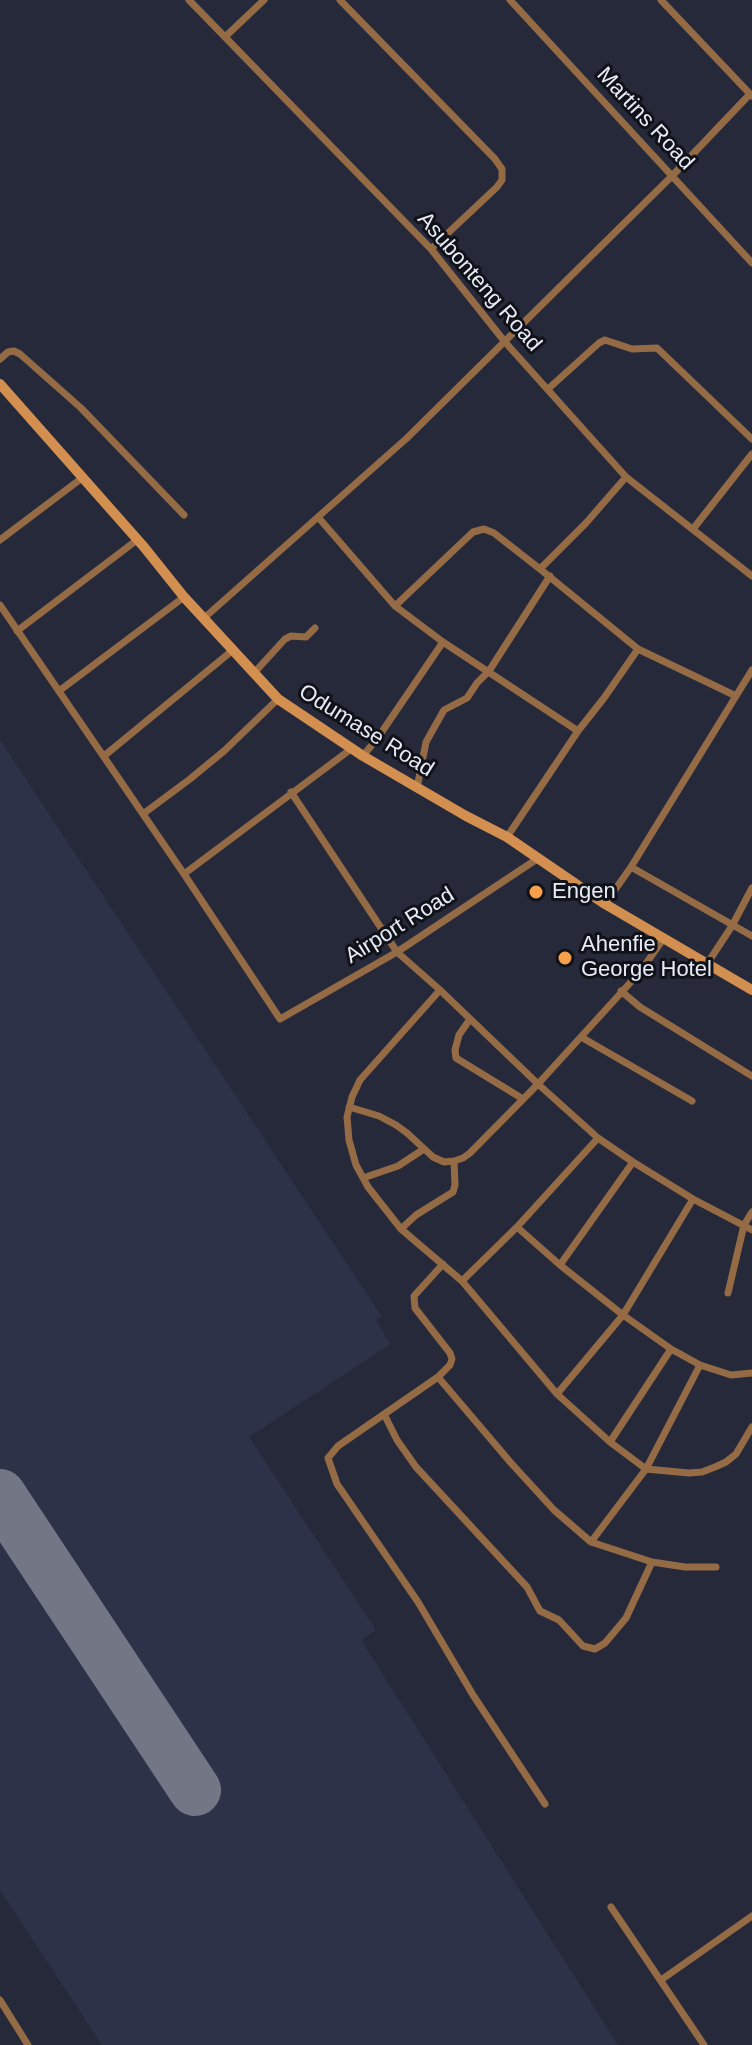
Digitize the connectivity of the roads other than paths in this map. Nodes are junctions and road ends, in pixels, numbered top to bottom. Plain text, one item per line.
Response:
1 (189, 0) edge
2 (264, 0) edge
3 (340, 0) edge
4 (510, 0) edge
5 (661, 0) edge
6 (225, 37) junction
7 (751, 95) edge
8 (672, 176) junction
9 (431, 249) junction
10 (752, 263) edge
11 (505, 342) junction
12 (0, 359) edge
13 (0, 384) edge
14 (548, 389) junction
15 (752, 439) edge
16 (752, 454) edge
17 (626, 477) junction
18 (82, 478) junction
19 (184, 515) dead end
20 (318, 517) junction
21 (693, 529) junction
22 (0, 540) edge
23 (137, 540) junction
24 (540, 569) junction
25 (550, 576) junction
26 (752, 576) edge
27 (184, 597) junction
28 (0, 605) edge
29 (395, 606) junction
30 (203, 619) junction
31 (315, 628) dead end
32 (17, 631) junction
33 (443, 642) junction
34 (638, 649) junction
35 (233, 650) junction
36 (752, 670) edge
37 (489, 671) junction
38 (254, 673) junction
39 (59, 691) junction
40 (736, 696) junction
41 (278, 699) junction
42 (578, 731) junction
43 (351, 749) junction
44 (104, 756) junction
45 (363, 756) junction
46 (417, 788) junction
47 (291, 792) junction
48 (143, 814) junction
49 (507, 837) junction
50 (537, 859) junction
51 (631, 867) junction
52 (184, 874) junction
53 (752, 888) edge
54 (605, 904) junction
55 (732, 926) junction
56 (752, 936) edge
57 (664, 938) junction
58 (397, 952) junction
59 (707, 964) junction
60 (440, 990) junction
61 (752, 990) edge
62 (621, 991) junction
63 (470, 1019) junction
64 (581, 1037) junction
65 (752, 1076) edge
66 (538, 1084) junction
67 (523, 1099) junction
68 (692, 1101) dead end
69 (349, 1107) junction
70 (598, 1138) junction
71 (424, 1149) junction
72 (454, 1161) junction
73 (633, 1162) junction
74 (363, 1178) junction
75 (693, 1199) junction
76 (752, 1212) edge
77 (744, 1225) junction
78 (517, 1227) junction
79 (401, 1229) junction
80 (752, 1230) edge
81 (443, 1264) junction
82 (560, 1265) junction
83 (462, 1281) junction
84 (728, 1293) dead end
85 (623, 1315) junction
86 (671, 1349) junction
87 (700, 1365) junction
88 (752, 1373) edge
89 (438, 1377) junction
90 (557, 1394) junction
91 (384, 1414) junction
92 (752, 1427) edge
93 (610, 1442) junction
94 (646, 1469) junction
95 (591, 1542) junction
96 (652, 1562) junction
97 (716, 1567) dead end
98 (545, 1804) dead end
99 (611, 1907) dead end
100 (752, 1916) edge
101 (661, 1980) junction
102 (0, 2000) edge
103 (28, 2045) edge
104 (704, 2045) edge

1 - 6 street, Asubonteng Road
2 - 6 street
3 - 9 street
4 - 8 street, Martins Road
5 - 7 street
6 - 9 street, Asubonteng Road
7 - 8 street
8 - 10 street, Martins Road
8 - 11 street
9 - 11 street, Asubonteng Road
11 - 14 street, Asubonteng Road
11 - 20 street
12 - 19 street
13 - 18 main road, Odumase Road
14 - 15 street
14 - 17 street, Asubonteng Road
16 - 21 street
17 - 21 street, Asubonteng Road
17 - 24 street
18 - 22 street
18 - 23 main road, Odumase Road
20 - 29 street
20 - 30 street
21 - 26 street, Asubonteng Road
23 - 27 main road, Odumase Road
23 - 32 street
24 - 25 street
24 - 29 street
25 - 34 street
25 - 37 street
27 - 30 main road, Odumase Road
27 - 39 street
28 - 32 street
29 - 33 street
30 - 35 main road, Odumase Road
31 - 38 street
32 - 39 street
33 - 37 street
33 - 45 street
34 - 40 street
34 - 42 street
35 - 38 main road, Odumase Road
35 - 44 street
36 - 40 street
37 - 42 street
37 - 46 street
38 - 41 main road, Odumase Road
39 - 44 street
40 - 51 street
41 - 43 main road, Odumase Road
41 - 48 street
42 - 49 street
43 - 45 main road, Odumase Road
43 - 47 street
44 - 48 street
45 - 46 main road, Odumase Road
46 - 49 main road, Odumase Road
47 - 52 street
47 - 58 street
48 - 52 street
49 - 50 main road, Odumase Road
50 - 54 main road, Odumase Road
50 - 58 street, Airport Road
51 - 54 street
51 - 55 street
52 - 58 street, Airport Road
53 - 55 street
54 - 57 main road, Odumase Road
55 - 56 street
55 - 59 street
57 - 59 main road, Odumase Road
57 - 62 street
58 - 60 street
59 - 61 main road, Odumase Road
60 - 63 street
60 - 69 street
62 - 64 street
62 - 65 street
63 - 66 street
63 - 67 street
64 - 66 street
64 - 68 street
66 - 67 street
66 - 70 street
67 - 72 street
69 - 71 street
69 - 74 street
70 - 73 street
70 - 78 street
71 - 72 street
71 - 74 street
72 - 79 street
73 - 75 street
73 - 82 street
74 - 79 street
75 - 77 street
75 - 85 street
76 - 77 street
77 - 80 street
77 - 84 street
78 - 82 street
78 - 83 street
79 - 81 street
81 - 83 street
81 - 89 street
82 - 85 street
83 - 90 street
85 - 86 street
85 - 90 street
86 - 87 street
86 - 93 street
87 - 88 street
87 - 94 street
89 - 91 street
89 - 95 street
90 - 93 street
91 - 96 street
91 - 98 street
92 - 94 street
93 - 94 street
94 - 95 street
95 - 96 street
96 - 97 street
99 - 101 street
100 - 101 street
101 - 104 street
102 - 103 street

